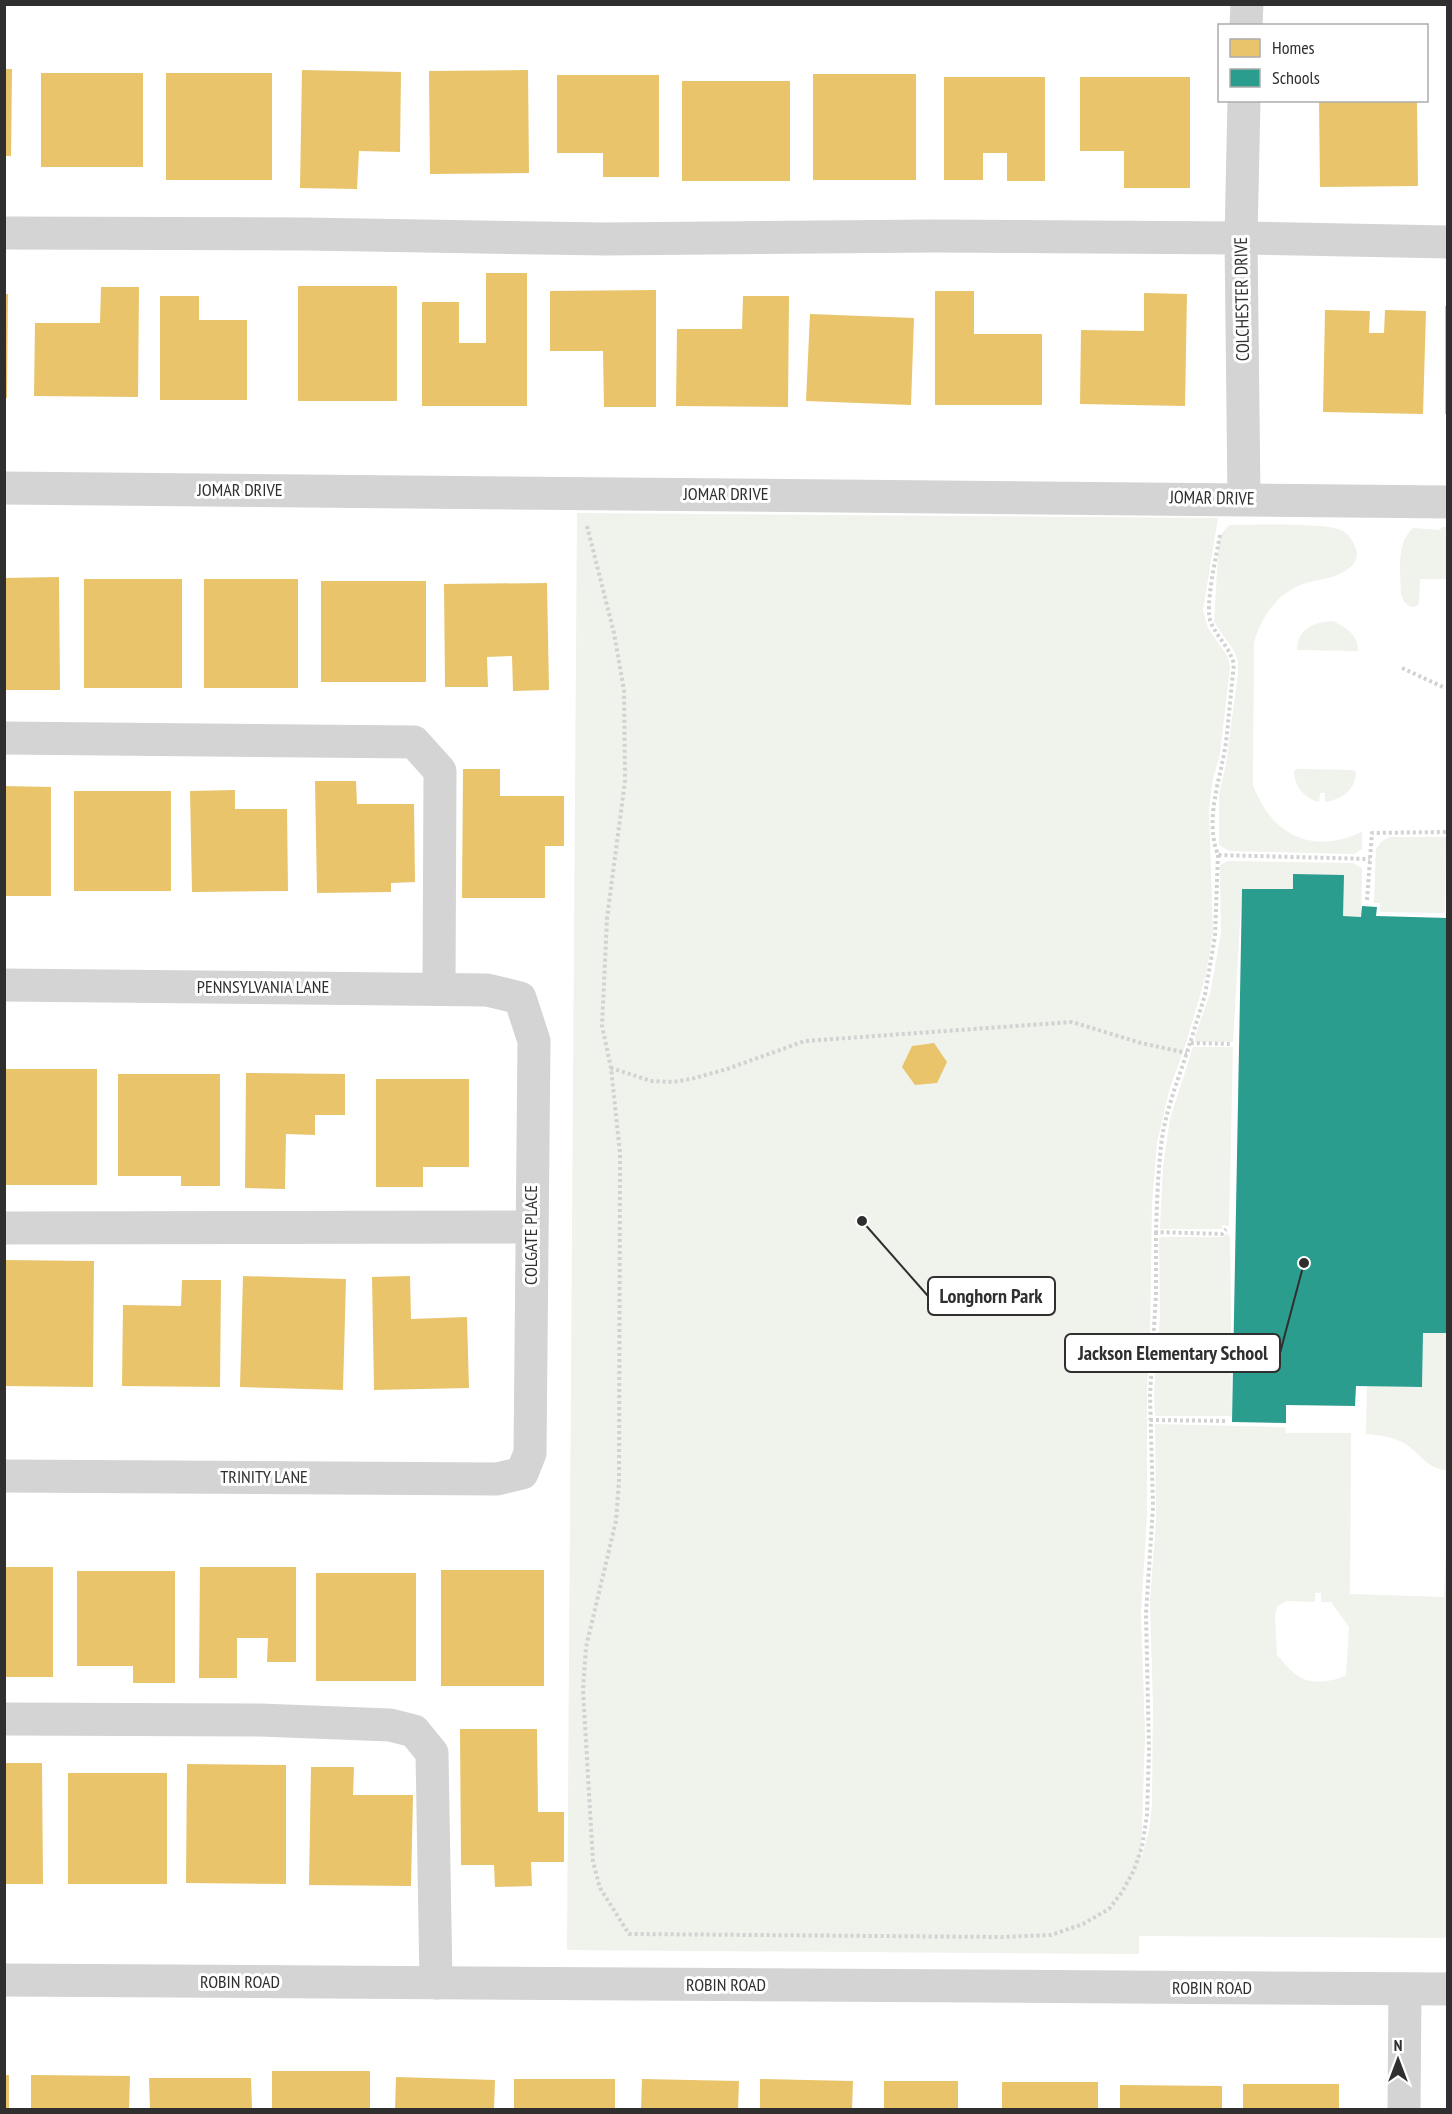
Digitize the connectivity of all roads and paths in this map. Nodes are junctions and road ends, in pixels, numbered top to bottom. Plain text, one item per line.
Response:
1 (1246, 4) edge
2 (1246, 24) edge
3 (1244, 102) edge
4 (4, 233) edge
5 (1241, 238) junction
6 (1448, 242) edge
7 (4, 488) edge
8 (1244, 498) junction
9 (1448, 502) edge
10 (587, 518) dead end
11 (1221, 529) dead end
12 (1402, 668) dead end
13 (1448, 687) edge
14 (4, 738) edge
15 (1448, 832) edge
16 (1218, 855) junction
17 (1370, 859) junction
18 (1367, 900) dead end
19 (4, 985) edge
20 (439, 988) junction
21 (520, 998) joint
22 (1190, 1043) junction
23 (1232, 1044) dead end
24 (1187, 1053) junction
25 (610, 1068) junction
26 (531, 1227) junction
27 (4, 1228) edge
28 (1226, 1229) dead end
29 (1156, 1232) junction
30 (1150, 1420) junction
31 (1227, 1421) dead end
32 (522, 1473) joint
33 (4, 1476) edge
34 (4, 1719) edge
35 (4, 1980) edge
36 (436, 1983) junction
37 (1405, 1989) junction
38 (1448, 1989) edge
39 (1404, 2109) edge

1 - 2 street
3 - 5 street, COLCHESTER DRIVE
4 - 5 street
5 - 6 street
5 - 8 street, COLCHESTER DRIVE
7 - 8 street, JOMAR DRIVE
8 - 9 street, JOMAR DRIVE
10 - 25 path
11 - 16 path
12 - 13 path
14 - 20 street
15 - 17 path
16 - 17 path
16 - 22 path
17 - 18 path
19 - 20 street, PENNSYLVANIA LANE
20 - 21 street, PENNSYLVANIA LANE
21 - 26 street, COLGATE PLACE
22 - 23 path
22 - 24 path
24 - 25 path
24 - 29 path
25 - 30 path
26 - 27 street
26 - 32 street, COLGATE PLACE
28 - 29 path
29 - 30 path
30 - 31 path
32 - 33 street, TRINITY LANE
34 - 36 street
35 - 36 street, ROBIN ROAD
36 - 37 street, ROBIN ROAD
37 - 38 street, ROBIN ROAD
37 - 39 street

